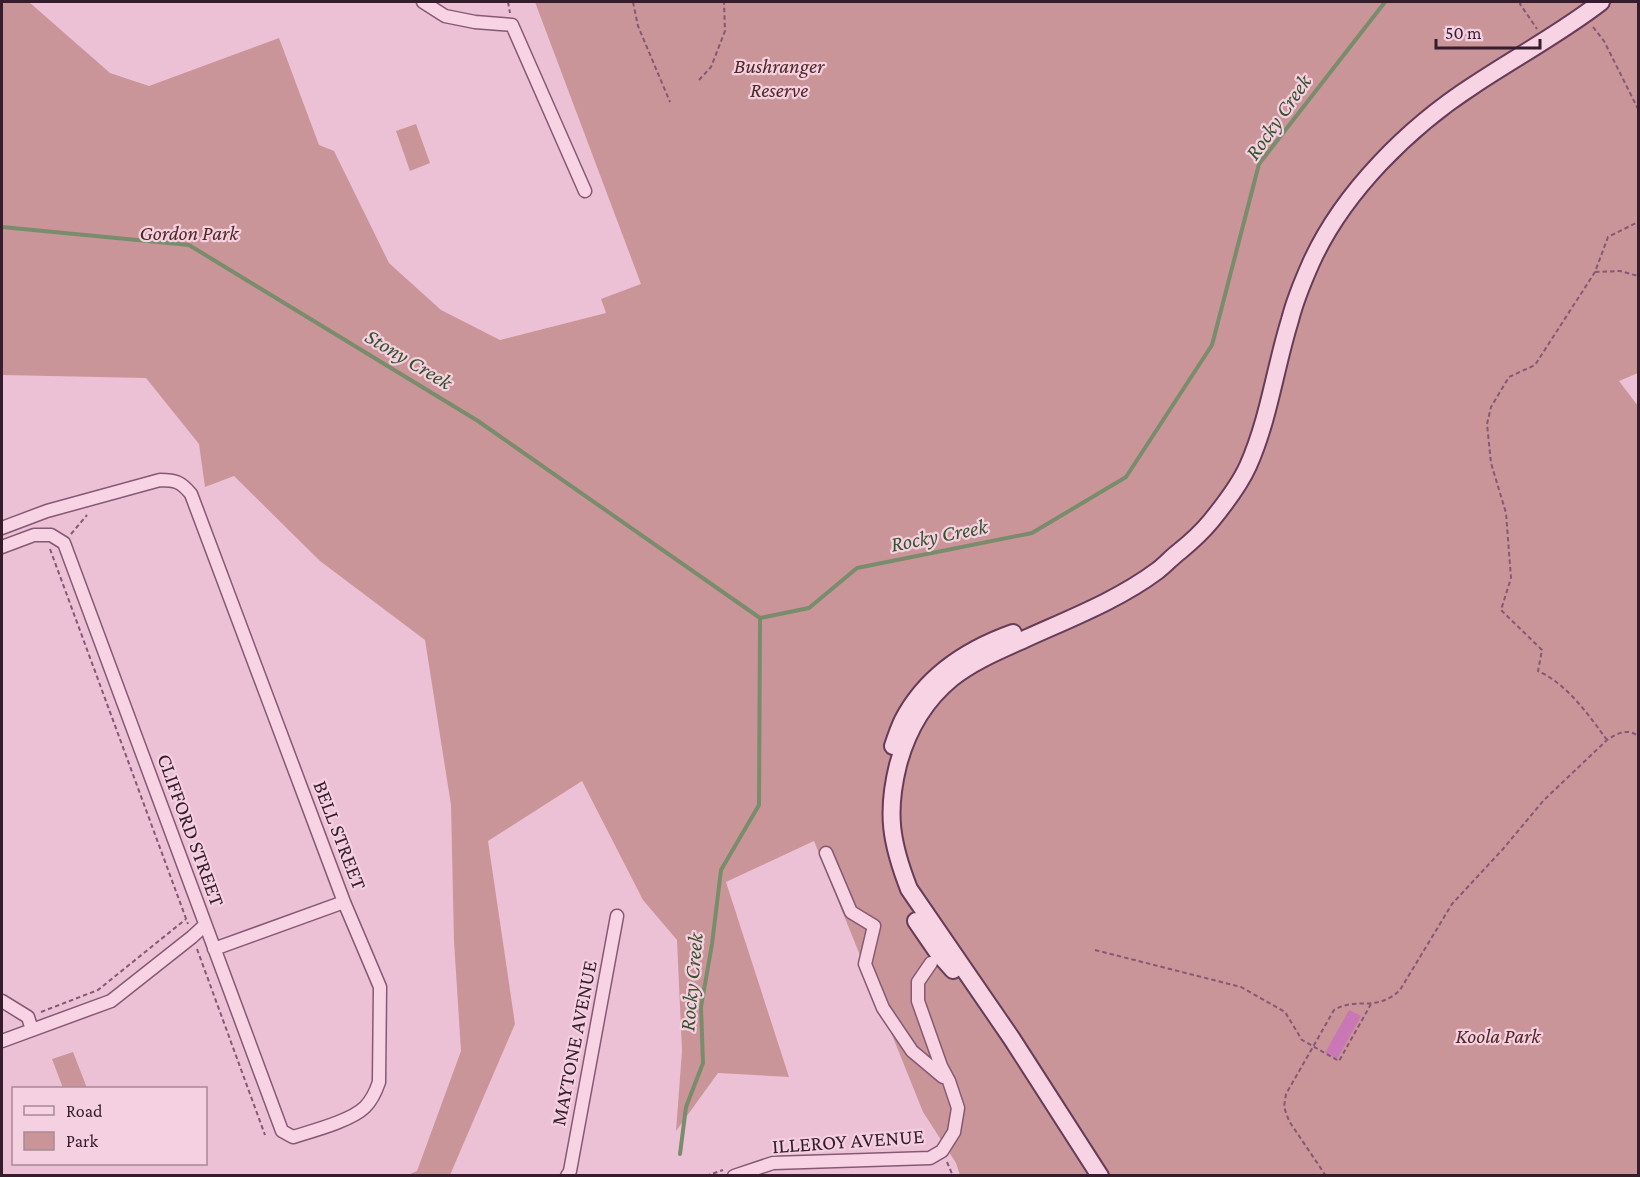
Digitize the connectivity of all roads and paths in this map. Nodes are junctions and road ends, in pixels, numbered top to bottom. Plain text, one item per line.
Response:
1 (423, 2) edge
2 (633, 2) edge
3 (724, 2) edge
4 (1521, 2) edge
5 (1601, 2) edge
6 (1584, 15) junction
7 (1545, 42) junction
8 (699, 80) dead end
9 (670, 102) dead end
10 (1638, 109) edge
11 (585, 191) dead end
12 (1638, 222) edge
13 (1595, 272) junction
14 (1638, 276) edge
15 (102, 496) junction
16 (2, 528) edge
17 (47, 542) dead end
18 (64, 543) junction
19 (2, 547) edge
20 (1638, 736) edge
21 (1607, 740) junction
22 (826, 853) dead end
23 (344, 902) junction
24 (617, 916) dead end
25 (186, 919) junction
26 (205, 925) junction
27 (192, 937) junction
28 (214, 949) junction
29 (1095, 950) dead end
30 (931, 963) dead end
31 (2, 1001) edge
32 (1371, 1004) junction
33 (28, 1017) junction
34 (32, 1030) junction
35 (2, 1041) edge
36 (1313, 1047) junction
37 (949, 1081) junction
38 (282, 1131) joint
39 (265, 1135) dead end
40 (945, 1158) dead end
41 (567, 1176) edge
42 (734, 1176) edge
43 (953, 1176) edge
44 (1100, 1176) edge
45 (1326, 1176) edge

1 - 11 street
2 - 9 path
3 - 8 path
4 - 7 path
5 - 6 main road
6 - 7 main road
6 - 10 path
7 - 44 main road
12 - 13 path
13 - 14 path
13 - 21 path
15 - 16 street
15 - 18 path
15 - 23 street, BELL STREET
17 - 25 path
18 - 19 street
18 - 26 street, CLIFFORD STREET
20 - 21 path
21 - 32 path
22 - 37 street
23 - 28 street
23 - 38 street, BELL STREET
24 - 41 street, MAYTONE AVENUE
25 - 27 path
25 - 33 path
26 - 27 street
26 - 28 street, CLIFFORD STREET
27 - 34 street
27 - 39 path
28 - 38 street, CLIFFORD STREET
29 - 36 path
30 - 37 street, ILLEROY AVENUE
31 - 33 street
32 - 36 path
32 - 36 path
33 - 34 street
34 - 35 street
36 - 45 path
37 - 42 street, ILLEROY AVENUE
40 - 43 path

